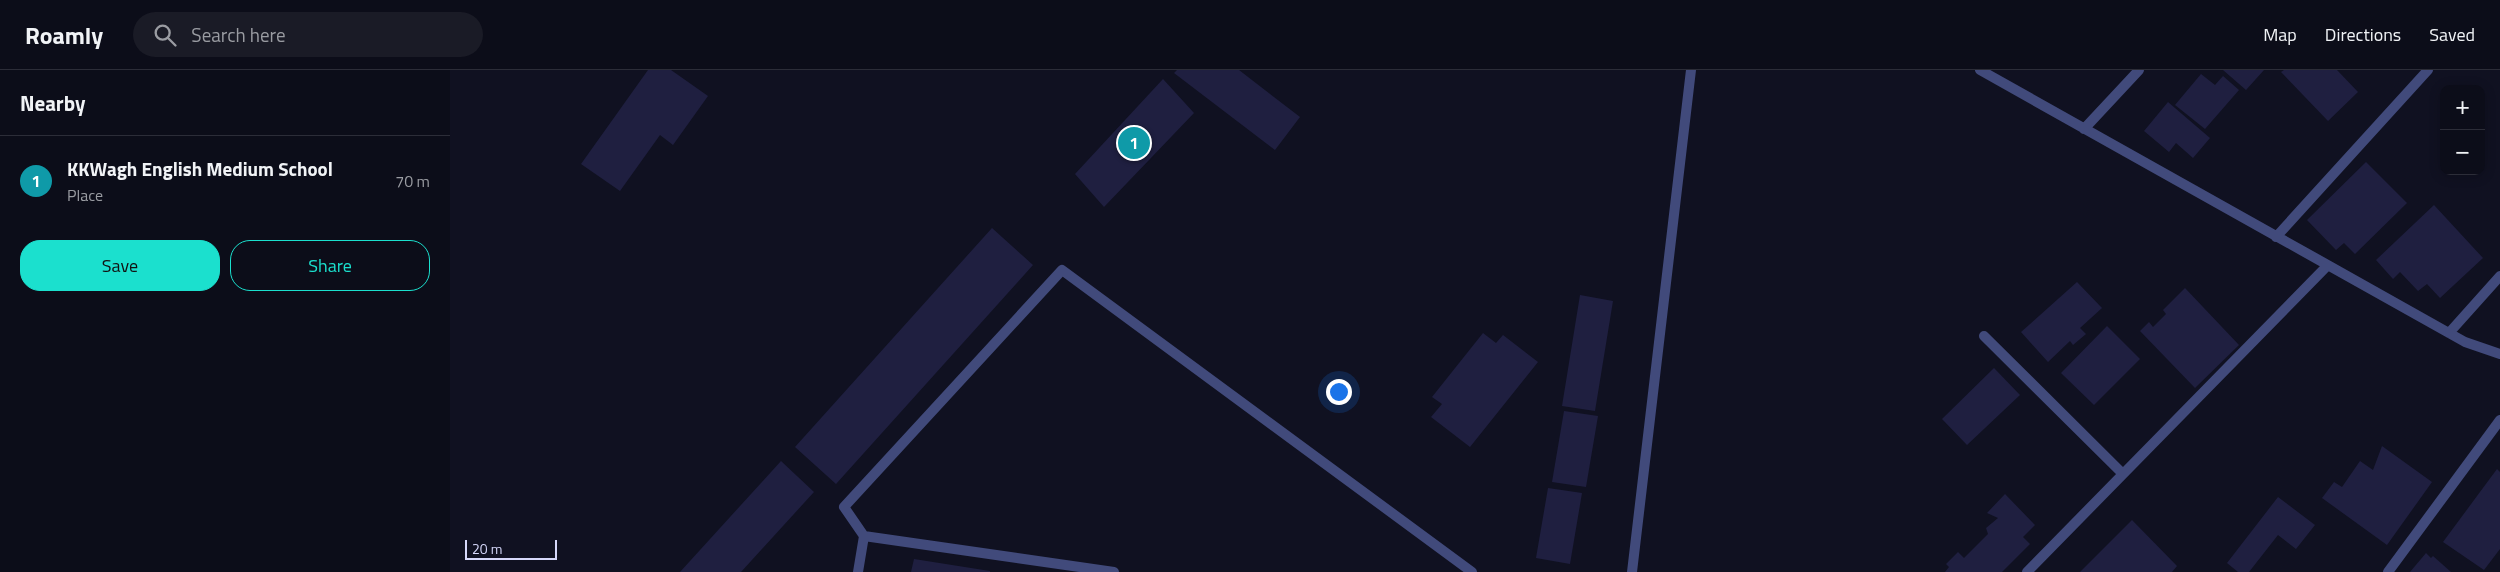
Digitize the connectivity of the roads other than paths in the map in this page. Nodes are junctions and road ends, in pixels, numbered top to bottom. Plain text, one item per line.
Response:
1 (1691, 70) edge
2 (1980, 70) edge
3 (2139, 70) edge
4 (2428, 70) edge
5 (2084, 128) junction
6 (2276, 237) junction
7 (2327, 266) junction
8 (2500, 276) edge
9 (2449, 333) junction
10 (1984, 336) dead end
11 (2500, 354) edge
12 (2500, 420) edge
13 (2123, 474) junction
14 (864, 536) junction
15 (858, 572) edge
16 (1114, 572) edge
17 (1472, 572) edge
18 (1632, 572) edge
19 (2027, 572) edge
20 (2388, 572) edge

1 - 18 street
2 - 5 street
3 - 5 street
4 - 6 street
5 - 6 street
6 - 7 street
7 - 9 street
7 - 13 street
8 - 9 street
9 - 11 street
10 - 13 street
12 - 20 street
13 - 19 street
14 - 15 street
14 - 16 street
14 - 17 street

